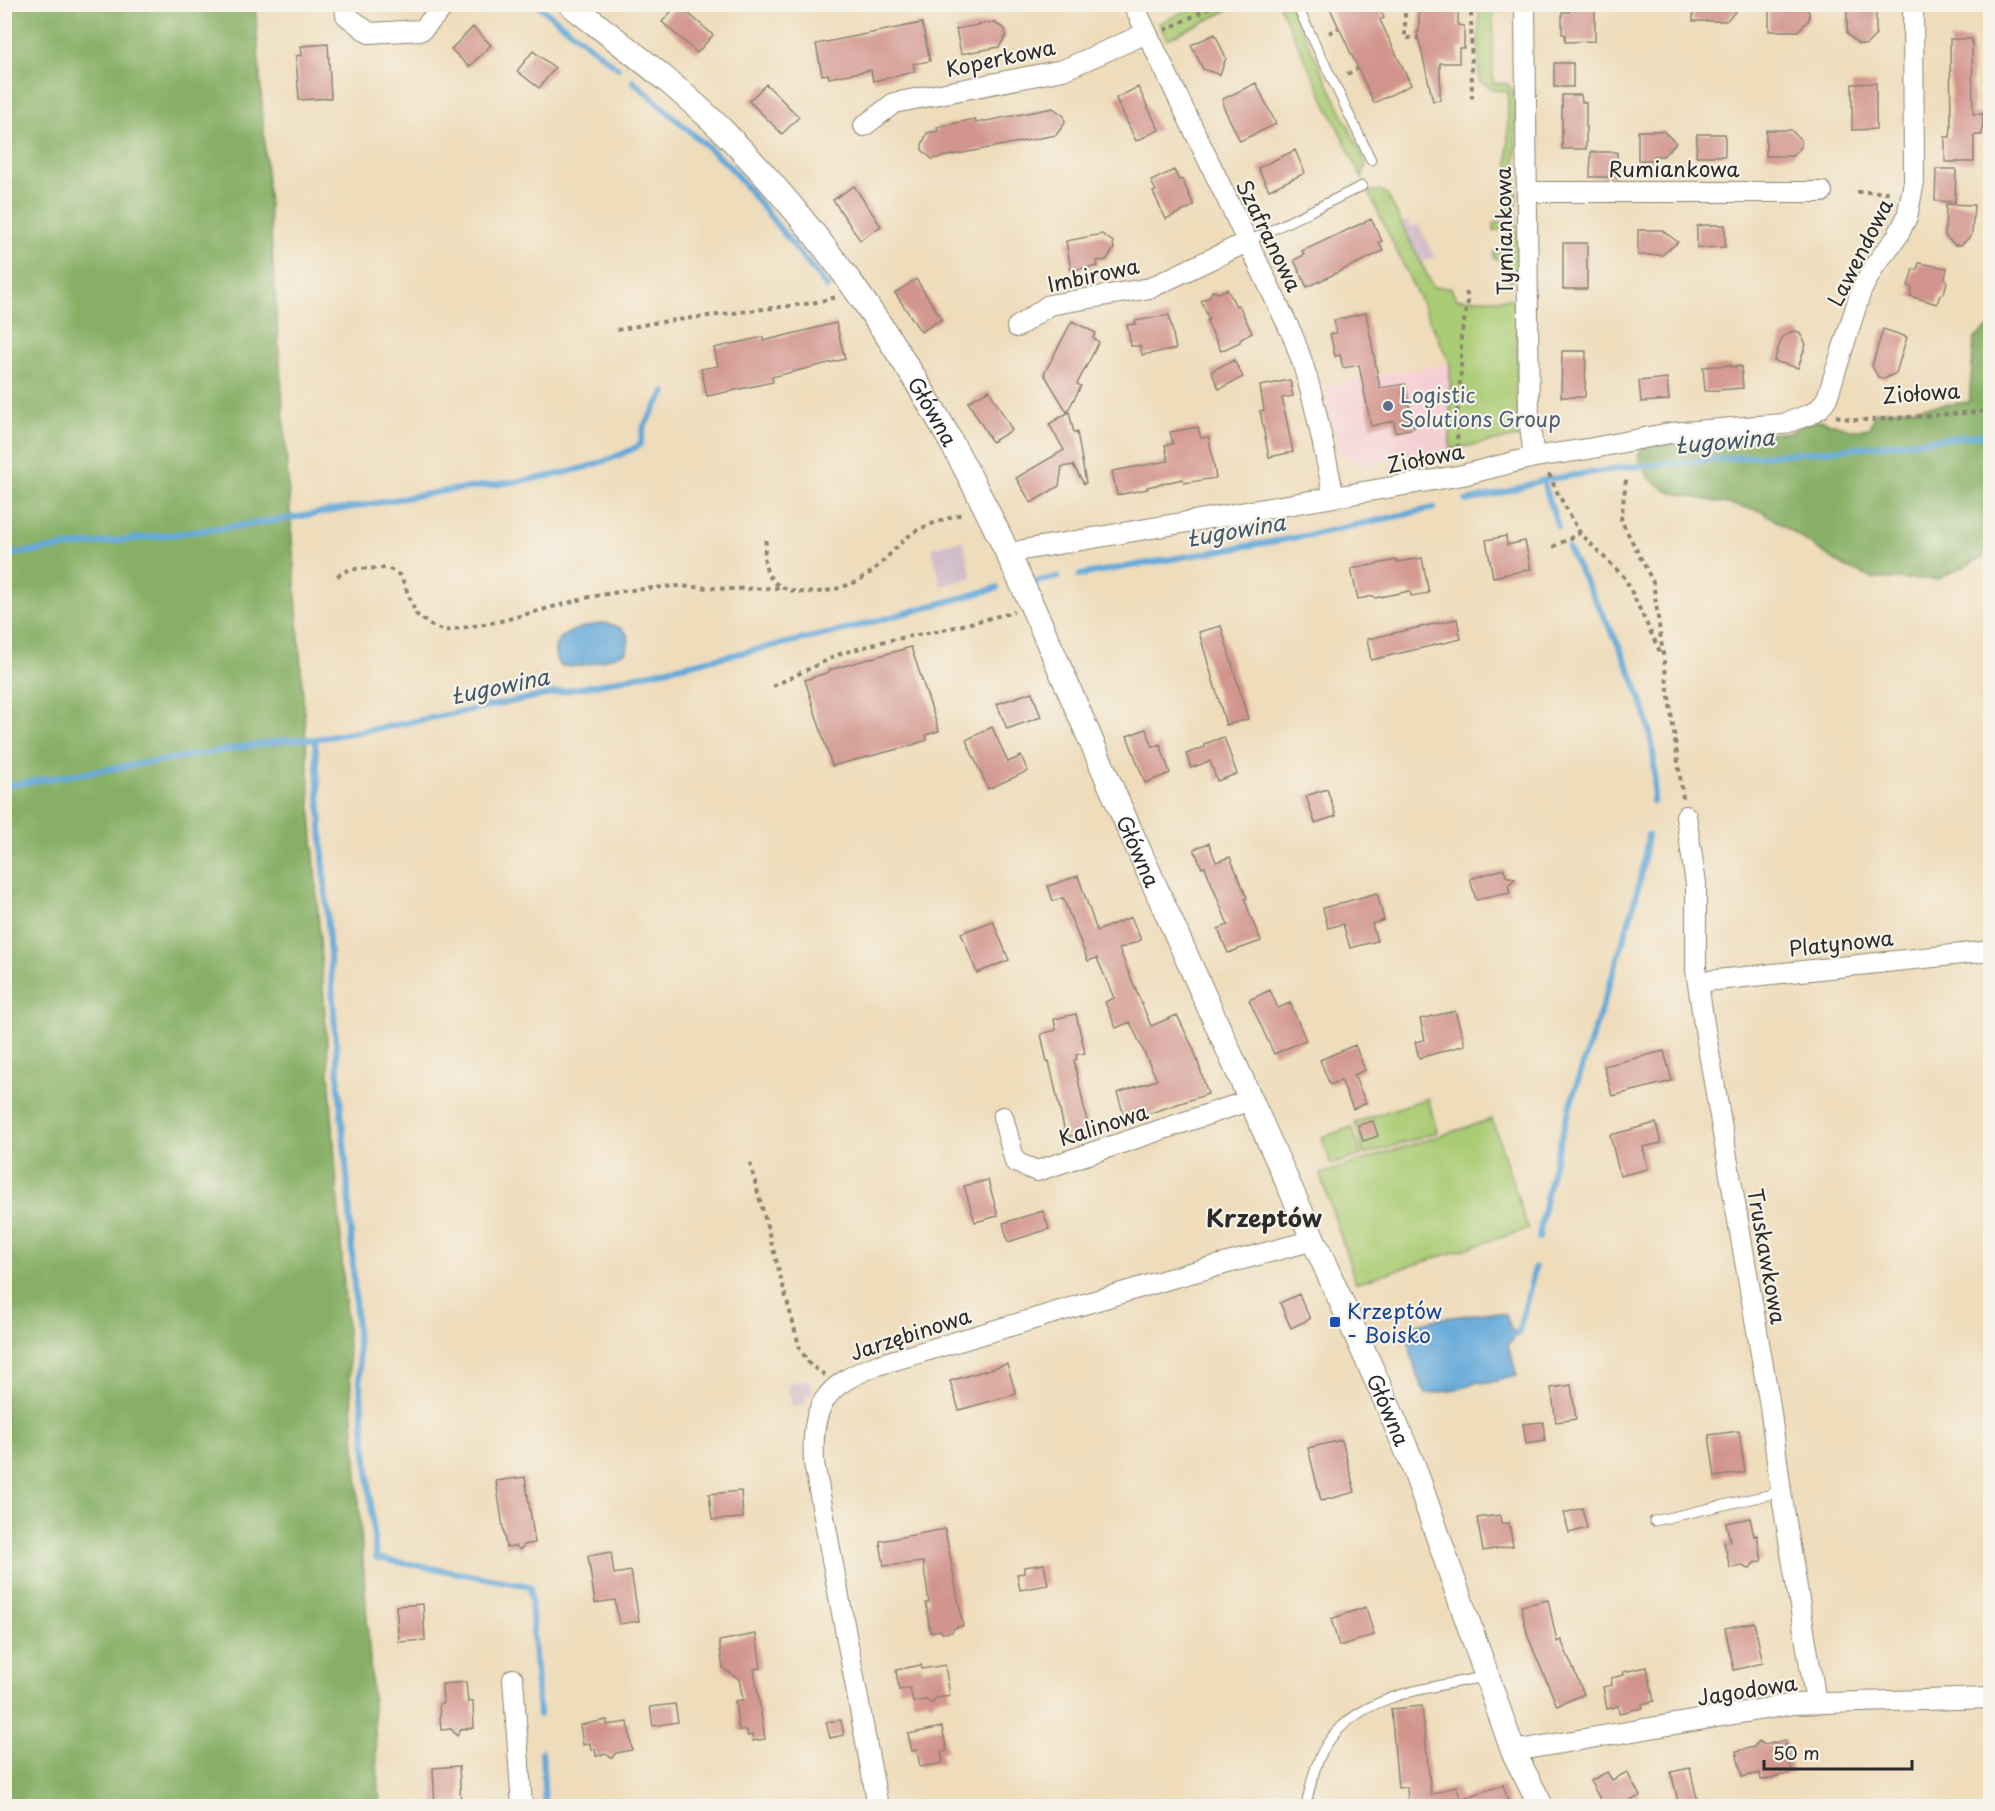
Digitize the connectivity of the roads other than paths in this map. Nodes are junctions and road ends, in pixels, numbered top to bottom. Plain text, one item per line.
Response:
1 (345, 4) edge
2 (446, 4) edge
3 (570, 4) edge
4 (1133, 4) edge
5 (1296, 4) edge
6 (1525, 4) edge
7 (1913, 4) edge
8 (1147, 33) junction
9 (864, 126) dead end
10 (1371, 160) dead end
11 (1362, 186) dead end
12 (1527, 192) junction
13 (1822, 192) dead end
14 (1247, 242) junction
15 (1017, 327) dead end
16 (1820, 408) joint
17 (1540, 462) junction
18 (1334, 497) junction
19 (1009, 556) junction
20 (1686, 816) road end
21 (1990, 951) edge
22 (1698, 982) junction
23 (1251, 1100) junction
24 (1003, 1117) dead end
25 (1314, 1240) junction
26 (1781, 1492) junction
27 (1653, 1521) dead end
28 (1487, 1677) junction
29 (513, 1679) dead end
30 (1990, 1698) edge
31 (1816, 1702) junction
32 (1513, 1751) junction
33 (522, 1806) edge
34 (878, 1806) edge
35 (1306, 1806) edge
36 (1541, 1806) edge

1 - 2 street
3 - 19 street, Główna
4 - 8 street, Szafranowa
5 - 10 lane
6 - 12 street, Tymiankowa
7 - 16 street, Lawendowa
8 - 9 street, Koperkowa
8 - 14 street, Szafranowa
11 - 14 lane
12 - 13 street, Rumiankowa
12 - 17 street, Tymiankowa
14 - 15 street, Imbirowa
14 - 18 street, Szafranowa
16 - 17 street, Ziołowa
17 - 18 street, Ziołowa
18 - 19 street, Ziołowa
19 - 23 street, Główna
20 - 22 street, Truskawkowa
21 - 22 street, Platynowa
22 - 26 street, Truskawkowa
23 - 24 street, Kalinowa
23 - 25 street, Główna
25 - 28 street, Główna
25 - 34 street, Jarzębinowa
26 - 27 lane
26 - 31 street, Truskawkowa
28 - 32 street, Główna
28 - 35 lane
29 - 33 street
30 - 31 street, Jagodowa
31 - 32 street, Jagodowa
32 - 36 street, Główna

